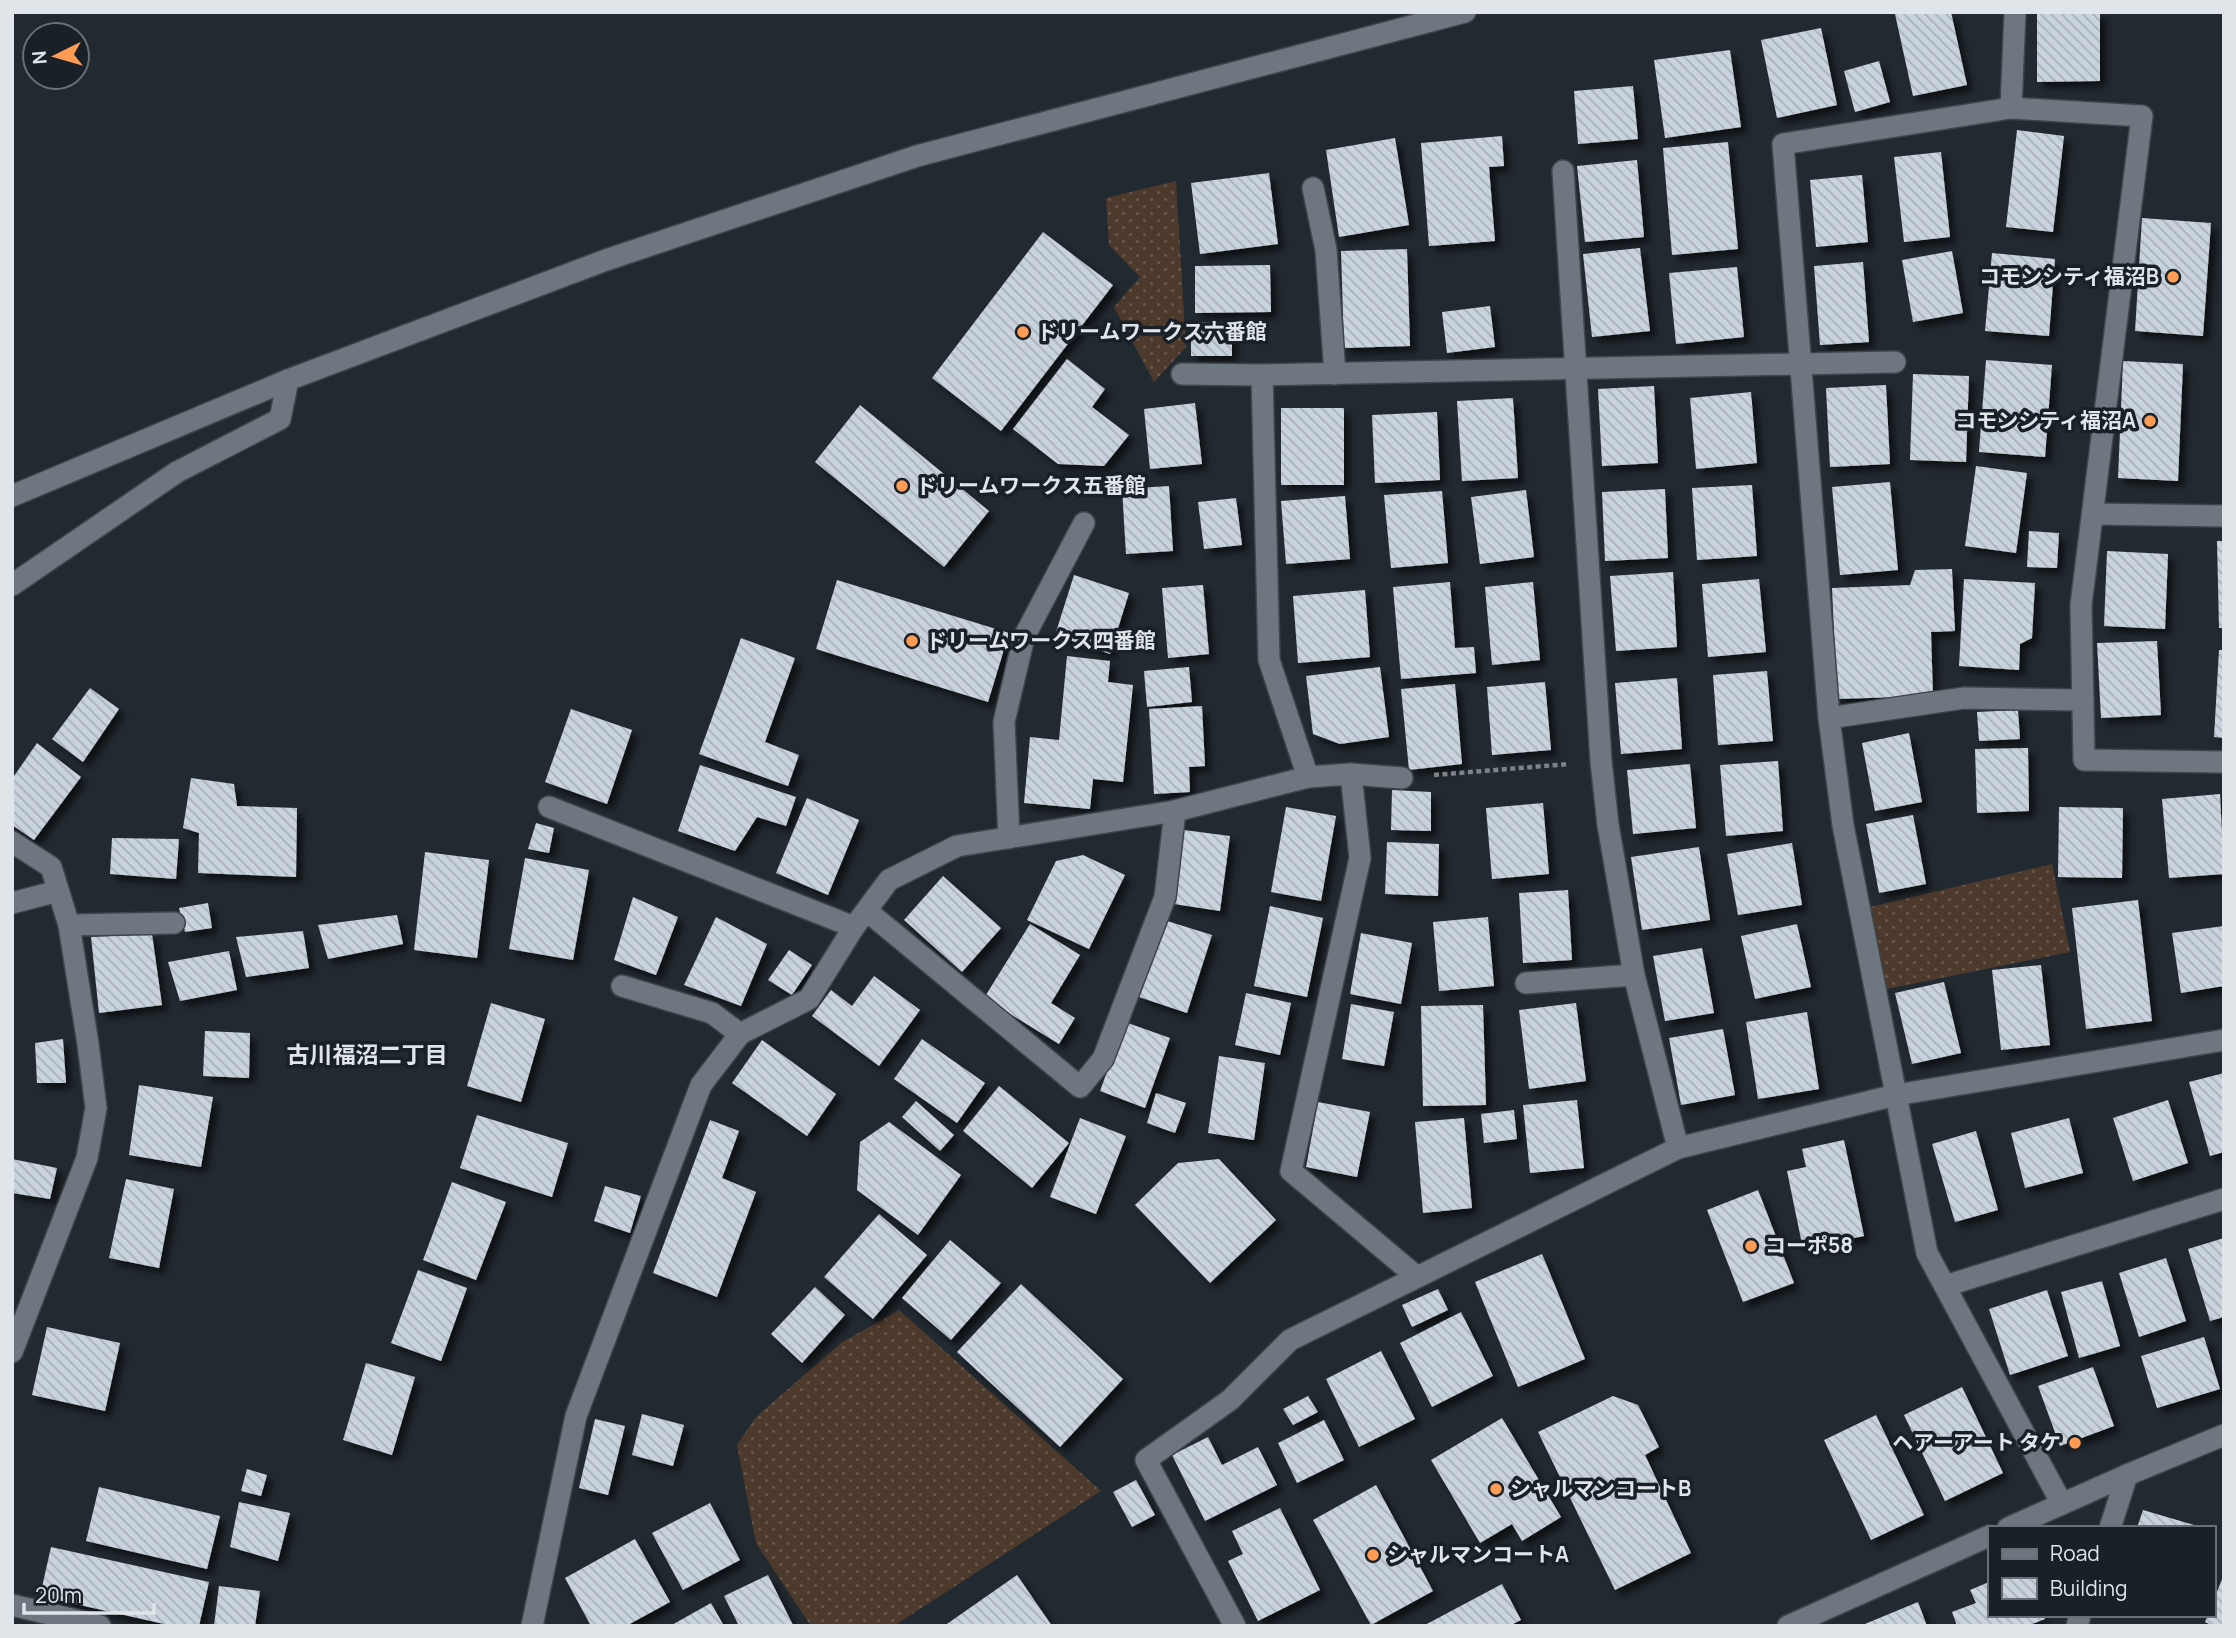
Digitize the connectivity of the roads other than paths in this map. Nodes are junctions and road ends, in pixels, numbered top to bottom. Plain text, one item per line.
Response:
1 (1465, 12) edge
2 (2015, 12) edge
3 (2011, 108) junction
4 (1563, 172) dead end
5 (1313, 188) dead end
6 (1895, 362) dead end
7 (1801, 364) junction
8 (1576, 369) junction
9 (1182, 374) dead end
10 (1335, 374) junction
11 (1262, 375) junction
12 (288, 380) junction
13 (12, 496) edge
14 (2093, 514) junction
15 (2224, 516) edge
16 (1084, 523) dead end
17 (12, 585) edge
18 (2083, 700) junction
19 (1829, 718) junction
20 (2224, 762) edge
21 (1351, 774) junction
22 (1308, 777) junction
23 (1402, 778) road end
24 (549, 807) dead end
25 (1175, 811) junction
26 (1009, 838) junction
27 (12, 842) edge
28 (58, 891) junction
29 (12, 903) edge
30 (867, 911) junction
31 (174, 923) dead end
32 (69, 925) junction
33 (853, 928) junction
34 (1634, 975) junction
35 (1527, 984) dead end
36 (622, 986) dead end
37 (740, 1034) junction
38 (2224, 1040) edge
39 (1896, 1095) junction
40 (1678, 1148) junction
41 (2224, 1199) edge
42 (1417, 1278) junction
43 (1945, 1286) junction
44 (12, 1352) edge
45 (2224, 1436) edge
46 (2127, 1475) junction
47 (2063, 1504) junction
48 (2013, 1526) edge
49 (2111, 1526) edge
50 (1988, 1536) edge
51 (12, 1605) edge
52 (100, 1626) edge
53 (532, 1626) edge
54 (1235, 1626) edge
55 (1788, 1626) edge

1 - 12 street
2 - 3 street
3 - 7 street
3 - 14 street
4 - 8 street
5 - 10 street
6 - 7 street
7 - 8 street
7 - 19 street
8 - 10 street
8 - 34 street
9 - 11 street
10 - 11 street
11 - 22 street
12 - 13 street
12 - 17 street
14 - 15 street
14 - 18 street
16 - 26 street
18 - 19 street
18 - 20 street
19 - 39 street
21 - 22 street
21 - 23 street
21 - 42 street
22 - 25 street
24 - 33 street
25 - 26 street
25 - 30 street
26 - 30 street
27 - 28 street
28 - 29 street
28 - 32 street
30 - 33 street
31 - 32 street
32 - 44 street
33 - 37 street
34 - 35 street
34 - 40 street
36 - 37 street
37 - 53 street
38 - 39 street
39 - 40 street
39 - 43 street
40 - 42 street
41 - 43 street
42 - 54 street
43 - 47 street
45 - 46 street
46 - 47 street
46 - 49 street
47 - 48 street
50 - 55 street
51 - 52 street

